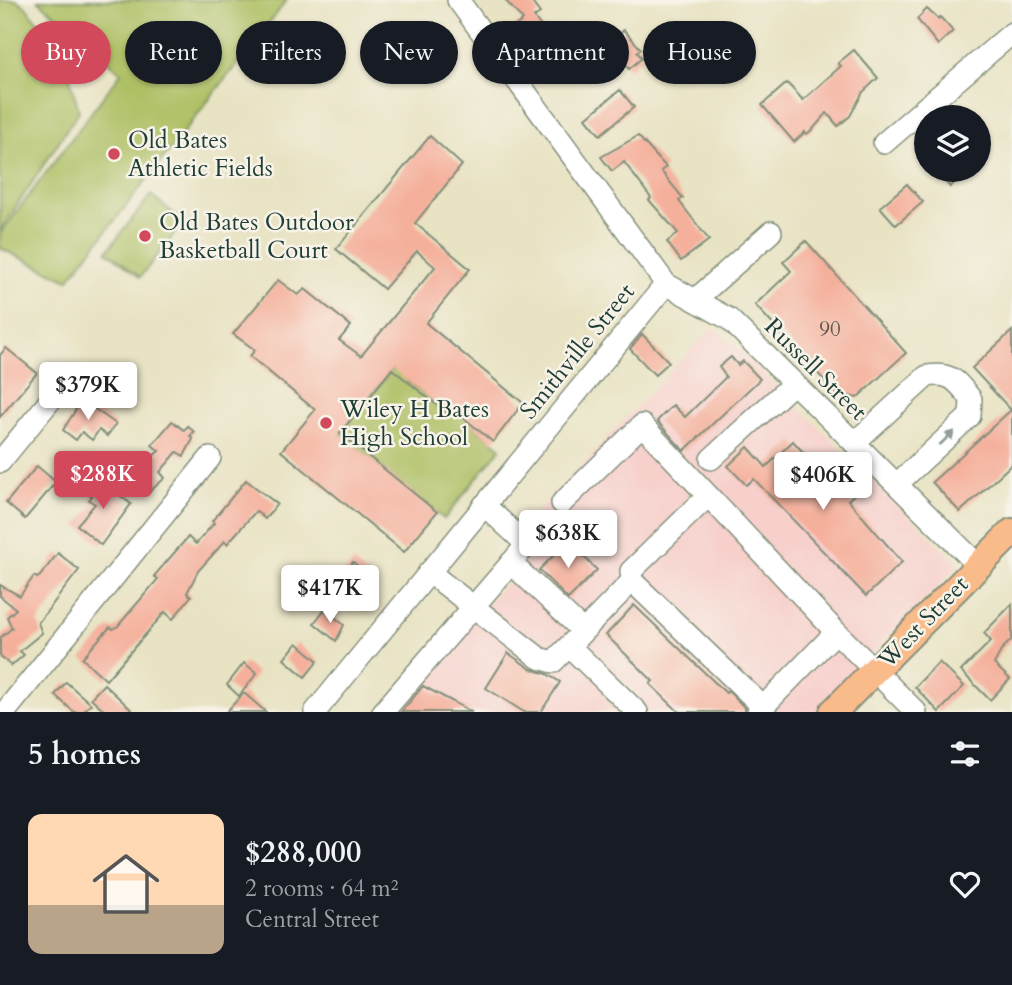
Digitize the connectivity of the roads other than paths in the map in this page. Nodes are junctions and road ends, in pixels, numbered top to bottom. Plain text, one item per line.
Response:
1 (458, 0) edge
2 (1012, 33) edge
3 (884, 143) dead end
4 (771, 232) dead end
5 (666, 284) junction
6 (695, 300) junction
7 (794, 383) junction
8 (62, 386) dead end
9 (854, 443) junction
10 (210, 458) dead end
11 (711, 459) dead end
12 (0, 462) edge
13 (897, 484) junction
14 (708, 496) junction
15 (562, 503) dead end
16 (484, 505) junction
17 (1012, 532) edge
18 (511, 563) junction
19 (978, 565) junction
20 (429, 572) junction
21 (632, 582) junction
22 (473, 606) junction
23 (836, 632) junction
24 (576, 638) junction
25 (875, 671) junction
26 (761, 709) edge
27 (5, 712) edge
28 (315, 712) edge
29 (383, 712) edge
30 (637, 712) edge
31 (833, 712) edge
32 (916, 712) edge

1 - 5 street
2 - 3 street
4 - 6 street
5 - 6 street, Russell Street
5 - 16 street, Smithville Street
6 - 7 street, Russell Street
7 - 9 street, Russell Street
7 - 11 street
8 - 12 street
9 - 13 street, Russell Street
13 -> 9 street
10 - 27 street
13 - 19 street, Russell Street
14 - 15 street
14 - 21 street
14 - 23 street
16 - 18 street
16 - 20 street, Smithville Street
17 - 19 main road, West Street
18 - 22 street
18 - 24 street
19 - 25 main road, West Street
20 - 22 street
20 - 28 street, Smithville Street
21 - 24 street
21 - 26 street
22 - 24 street
22 - 29 street
23 - 25 street
23 - 26 street
24 - 30 street
25 - 31 main road, West Street
25 - 32 street

